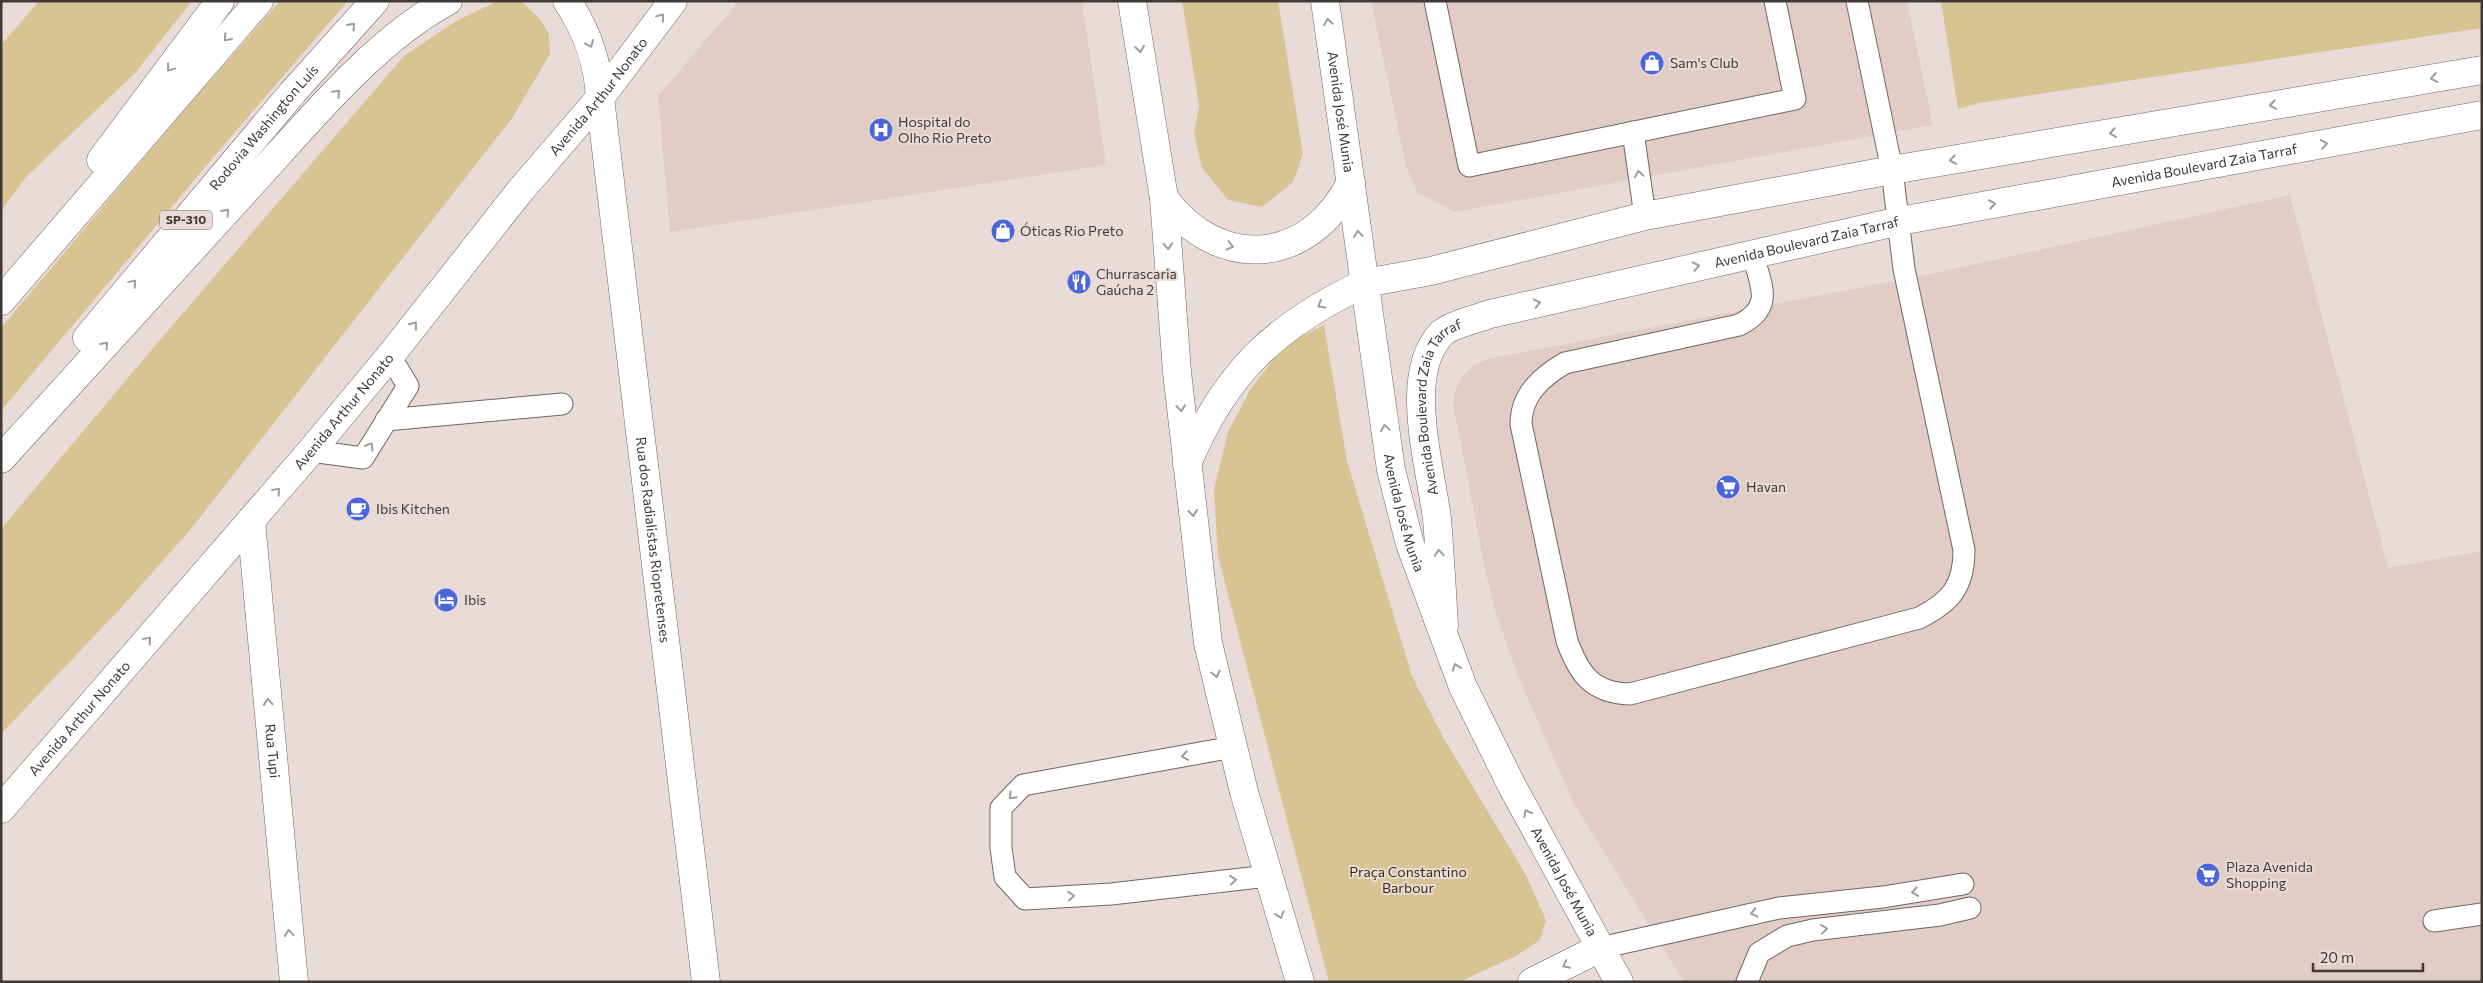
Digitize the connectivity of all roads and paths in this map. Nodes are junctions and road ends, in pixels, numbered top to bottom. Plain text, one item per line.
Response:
1 (220, 1) edge
2 (259, 1) edge
3 (375, 1) edge
4 (448, 1) edge
5 (566, 1) edge
6 (673, 1) edge
7 (1132, 1) edge
8 (1324, 1) edge
9 (1436, 1) edge
10 (1776, 1) edge
11 (1857, 1) edge
12 (2482, 70) edge
13 (600, 98) junction
14 (2482, 115) edge
15 (1634, 132) junction
16 (1892, 170) junction
17 (1351, 182) junction
18 (1164, 198) junction
19 (1645, 216) junction
20 (1900, 221) junction
21 (1752, 253) junction
22 (1365, 283) junction
23 (1, 292) edge
24 (1, 302) edge
25 (390, 356) junction
26 (555, 404) dead end
27 (393, 420) junction
28 (1, 441) edge
29 (311, 451) junction
30 (1, 459) edge
31 (1187, 464) junction
32 (251, 521) junction
33 (1445, 637) junction
34 (1233, 747) junction
35 (1, 809) edge
36 (1268, 876) junction
37 (1963, 884) dead end
38 (1970, 908) dead end
39 (2482, 914) edge
40 (2434, 920) dead end
41 (1600, 948) junction
42 (294, 982) edge
43 (706, 982) edge
44 (1300, 982) edge
45 (1532, 982) edge
46 (1619, 982) edge
47 (1747, 982) edge

1 -> 23 main road
2 -> 24 main road
28 -> 3 main road, Rodovia Washington Luís / SP-310
30 -> 4 main road
5 -> 13 main road, Rua dos Radialistas Riopretenses
13 -> 6 main road, Avenida Arthur Nonato
7 -> 18 main road
17 -> 8 main road, Avenida José Munia
9 - 15 lane
10 - 15 lane
11 - 16 lane
12 -> 16 main road
25 -> 13 main road, Avenida Arthur Nonato
13 - 43 main road, Rua dos Radialistas Riopretenses
20 -> 14 main road, Avenida Boulevard Zaia Tarraf
19 -> 15 lane
16 - 19 main road
16 - 20 lane
18 -> 17 main road
22 -> 17 main road, Avenida José Munia
18 -> 31 main road
19 - 22 main road
20 - 21 main road, Avenida Boulevard Zaia Tarraf
20 - 21 lane
33 -> 21 main road, Avenida Boulevard Zaia Tarraf
22 -> 31 main road
33 -> 22 main road, Avenida José Munia
25 - 27 lane
25 - 29 main road, Avenida Arthur Nonato
26 - 27 lane
29 -> 27 lane
32 -> 29 main road, Avenida Arthur Nonato
31 -> 34 main road
35 -> 32 main road, Avenida Arthur Nonato
42 -> 32 main road, Rua Tupi
41 -> 33 main road, Avenida José Munia
34 - 36 main road
34 -> 36 lane
36 -> 44 main road
37 -> 41 lane
47 -> 38 lane
39 - 40 lane
41 -> 45 main road
41 - 46 main road, Avenida José Munia

